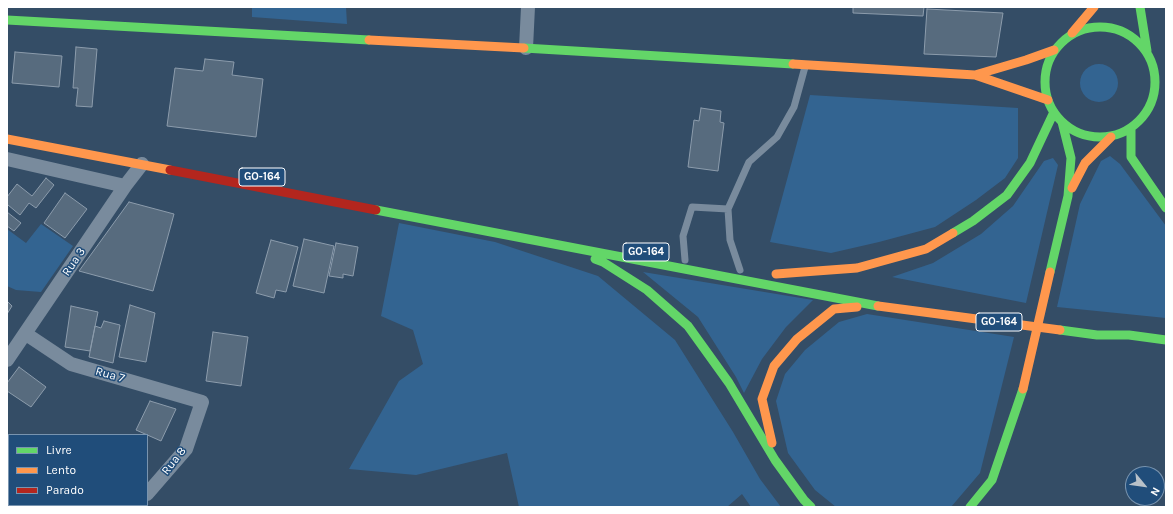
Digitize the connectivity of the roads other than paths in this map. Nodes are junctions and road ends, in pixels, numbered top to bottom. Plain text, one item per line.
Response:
1 (528, 7) edge
2 (1094, 7) edge
3 (1140, 7) edge
4 (7, 20) edge
5 (1070, 35) junction
6 (526, 48) junction
7 (1054, 50) junction
8 (1149, 55) junction
9 (1161, 63) dead end
10 (806, 65) junction
11 (975, 75) junction
12 (1048, 100) junction
13 (1159, 106) dead end
14 (1054, 112) junction
15 (1146, 113) junction
16 (1062, 122) junction
17 (1131, 128) junction
18 (1111, 137) junction
19 (34, 138) junction
20 (7, 139) edge
21 (7, 158) edge
22 (142, 164) junction
23 (125, 186) junction
24 (1068, 196) junction
25 (1166, 208) edge
26 (728, 209) junction
27 (515, 237) junction
28 (654, 254) dead end
29 (685, 260) junction
30 (743, 271) joint
31 (813, 281) dead end
32 (869, 305) junction
33 (1028, 315) dead end
34 (1052, 319) dead end
35 (1099, 326) dead end
36 (26, 334) junction
37 (1129, 335) junction
38 (1166, 340) edge
39 (7, 360) edge
40 (202, 402) joint
41 (775, 460) junction
42 (148, 493) edge
43 (811, 507) edge
44 (970, 507) edge

1 - 6 street
2 - 5 main road
3 - 8 main road
4 - 6 main road
5 - 7 main road
5 - 8 main road
6 - 10 main road
7 - 11 main road
7 - 12 main road
8 - 9 main road
8 - 15 main road
10 - 11 main road
10 - 26 lane
11 - 12 main road
12 - 14 main road
13 - 15 main road
14 - 16 main road
14 - 31 main road
15 - 17 main road
16 - 18 main road
16 - 24 main road
17 - 18 main road
17 - 25 main road
18 - 24 main road
19 - 20 main road, GO-164
19 - 21 street
19 - 22 main road, GO-164
21 - 23 street
22 - 23 street, Rua 3
22 - 27 main road, GO-164
23 - 36 street, Rua 3
24 - 44 main road, bridge
26 - 29 lane
26 - 30 lane
27 - 32 main road, GO-164
27 - 41 main road
28 - 29 main road, GO-164
29 - 30 main road, GO-164
32 - 37 main road, GO-164
32 - 41 main road
33 - 34 main road, GO-164
35 - 37 main road, GO-164
36 - 39 street, Rua 3
36 - 40 street, Rua 7
37 - 38 main road, GO-164
40 - 42 street, Rua 8
41 - 43 main road

